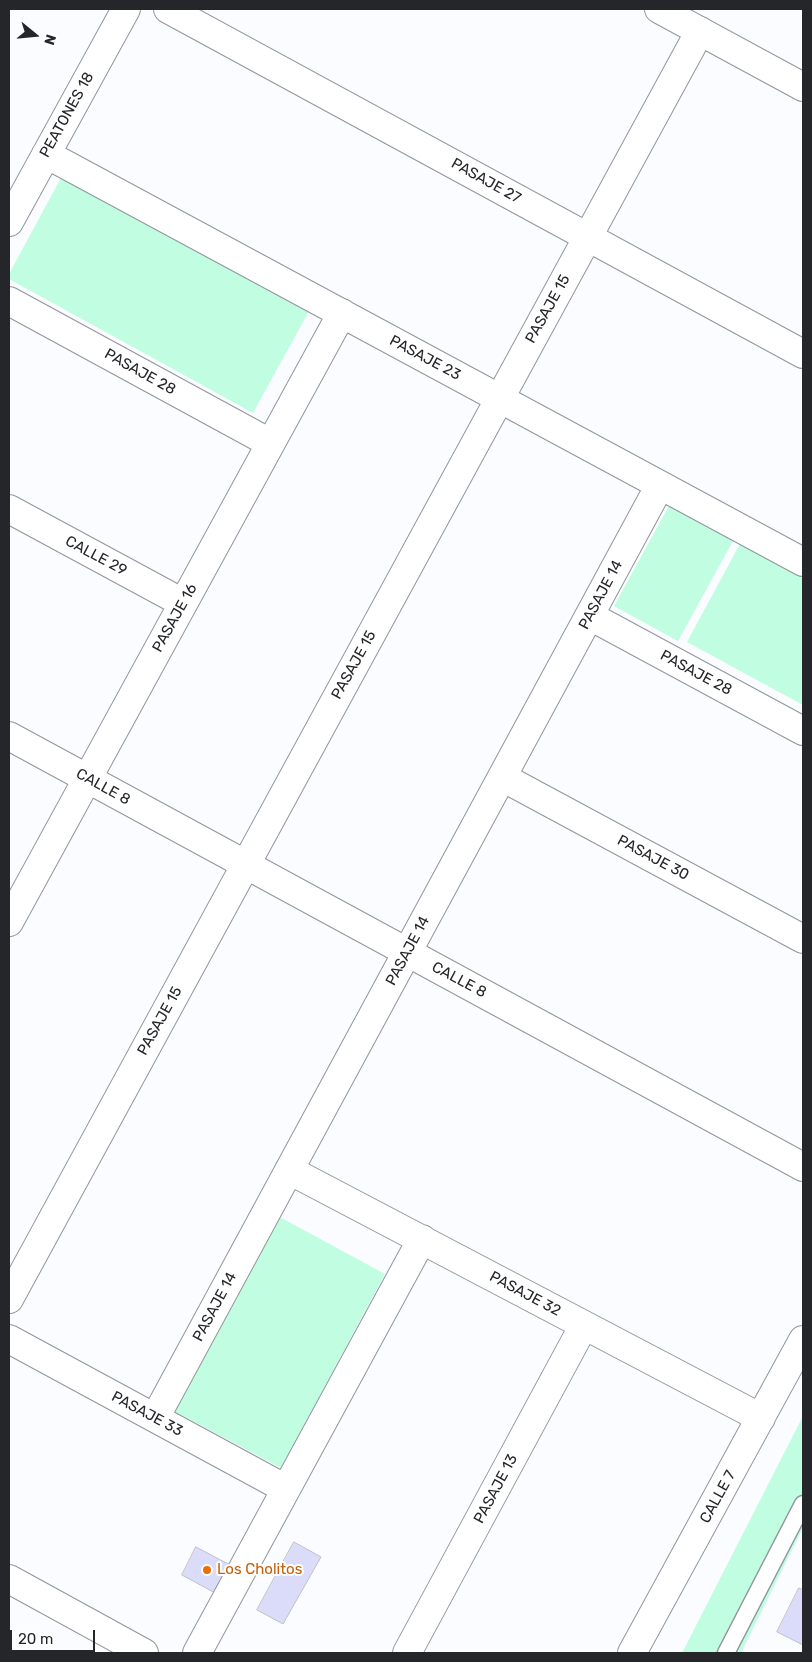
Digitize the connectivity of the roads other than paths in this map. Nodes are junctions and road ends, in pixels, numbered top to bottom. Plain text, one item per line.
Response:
1 (126, 9) edge
2 (168, 9) edge
3 (659, 9) edge
4 (700, 31) junction
5 (803, 88) edge
6 (46, 154) junction
7 (9, 222) edge
8 (587, 237) junction
9 (9, 301) edge
10 (342, 313) junction
11 (803, 354) edge
12 (499, 398) junction
13 (270, 444) junction
14 (660, 485) junction
15 (9, 509) edge
16 (803, 562) edge
17 (183, 603) junction
18 (590, 616) junction
19 (803, 730) edge
20 (9, 736) edge
21 (502, 776) junction
22 (87, 779) junction
23 (245, 865) junction
24 (9, 922) edge
25 (803, 939) edge
26 (407, 952) junction
27 (803, 1167) edge
28 (289, 1170) junction
29 (422, 1239) junction
30 (9, 1299) edge
31 (584, 1325) junction
32 (9, 1339) edge
33 (803, 1340) edge
34 (155, 1418) junction
35 (761, 1418) junction
36 (286, 1489) junction
37 (803, 1504) edge
38 (9, 1579) edge
39 (144, 1653) edge
40 (196, 1653) edge
41 (407, 1653) edge
42 (633, 1653) edge
43 (726, 1653) edge

1 - 6 street, PEATONES 18
2 - 8 street, PASAJE 27
3 - 4 street
4 - 5 street
4 - 8 street, PASAJE 15
6 - 7 street, PEATONES 18
6 - 10 street, PASAJE 23
8 - 11 street, PASAJE 27
8 - 12 street, PASAJE 15
9 - 13 street, PASAJE 28
10 - 12 street, PASAJE 23
10 - 13 street, PASAJE 16
12 - 14 street, PASAJE 23
12 - 23 street, PASAJE 15
13 - 17 street, PASAJE 16
14 - 16 street, PASAJE 23
14 - 18 street, PASAJE 14
15 - 17 street, CALLE 29
17 - 22 street, PASAJE 16
18 - 19 street, PASAJE 28
18 - 21 street, PASAJE 14
20 - 22 street, CALLE 8
21 - 25 street, PASAJE 30
21 - 26 street, PASAJE 14
22 - 23 street, CALLE 8
22 - 24 street, PASAJE 16
23 - 26 street, CALLE 8
23 - 30 street, PASAJE 15
26 - 27 street, CALLE 8
26 - 28 street, PASAJE 14
28 - 29 street, PASAJE 32
28 - 34 street, PASAJE 14
29 - 31 street, PASAJE 32
29 - 36 street
31 - 35 street, PASAJE 32
31 - 41 street, PASAJE 13
32 - 34 street, PASAJE 33
33 - 35 street, CALLE 7
34 - 36 street, PASAJE 33
35 - 42 street, CALLE 7
36 - 40 street
37 - 43 lane
38 - 39 street

